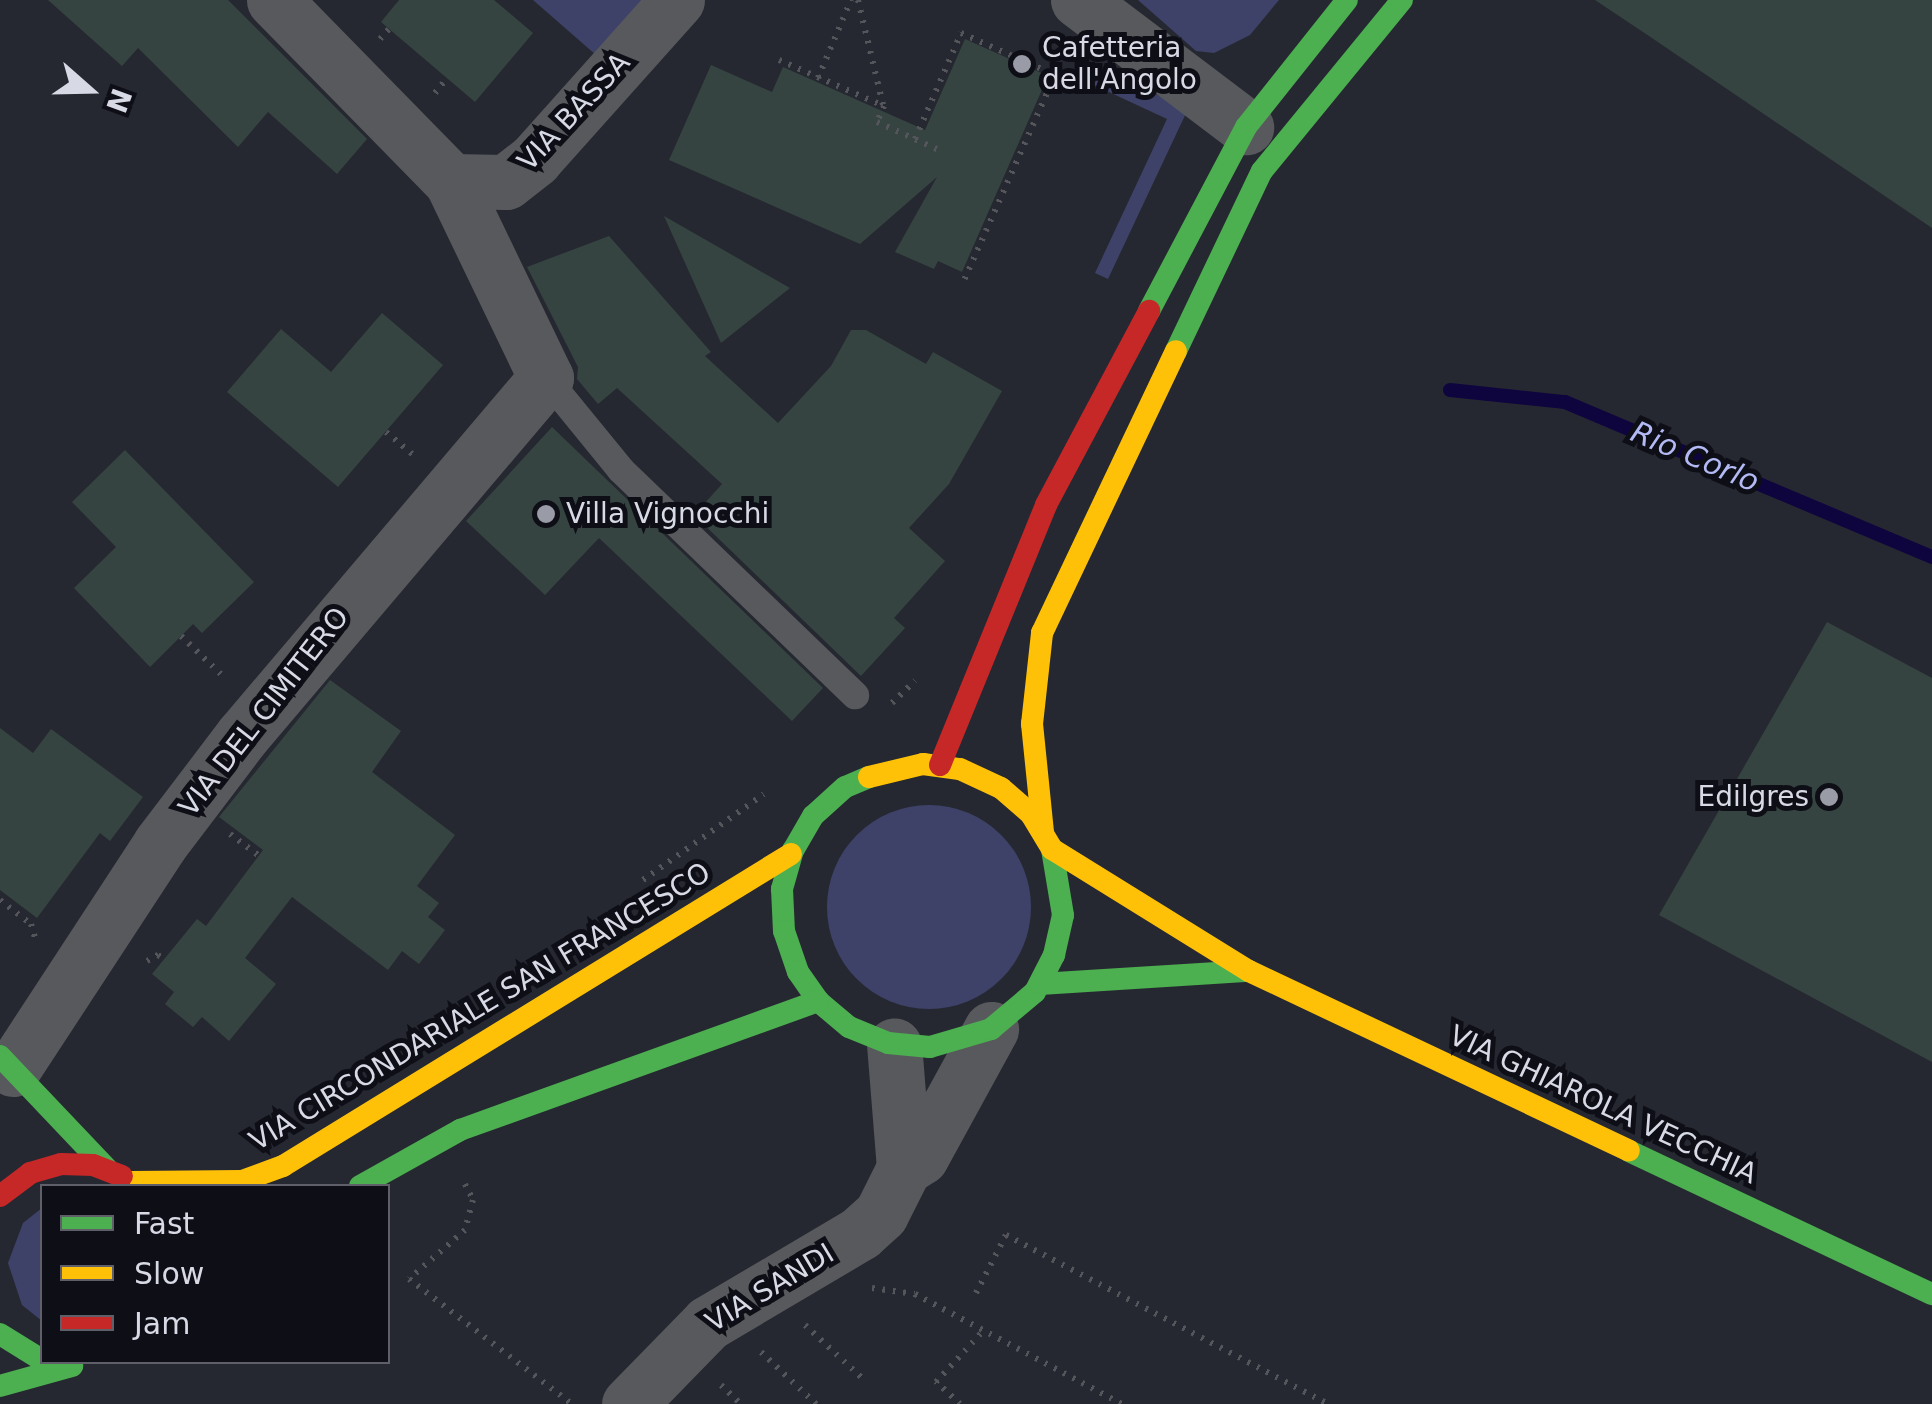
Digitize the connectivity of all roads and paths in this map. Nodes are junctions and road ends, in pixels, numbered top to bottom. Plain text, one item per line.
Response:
1 (274, 0) edge
2 (677, 0) edge
3 (855, 0) edge
4 (1078, 0) edge
5 (1347, 0) edge
6 (1402, 0) edge
7 (779, 60) dead end
8 (818, 78) junction
9 (884, 106) junction
10 (1246, 126) junction
11 (915, 139) junction
12 (939, 150) dead end
13 (451, 181) junction
14 (963, 283) dead end
15 (546, 378) junction
16 (386, 432) dead end
17 (429, 468) dead end
18 (181, 636) dead end
19 (926, 664) dead end
20 (228, 682) dead end
21 (855, 695) dead end
22 (874, 716) dead end
23 (940, 765) junction
24 (777, 785) dead end
25 (1048, 841) junction
26 (791, 854) junction
27 (630, 889) dead end
28 (0, 900) edge
29 (40, 956) dead end
30 (1248, 971) junction
31 (1040, 984) junction
32 (818, 1002) junction
33 (991, 1029) junction
34 (894, 1044) junction
35 (7, 1062) edge
36 (457, 1168) dead end
37 (904, 1168) junction
38 (108, 1170) junction
39 (134, 1184) edge
40 (364, 1184) edge
41 (0, 1196) edge
42 (976, 1293) dead end
43 (856, 1294) dead end
44 (1932, 1294) edge
45 (822, 1314) dead end
46 (805, 1324) junction
47 (983, 1331) junction
48 (0, 1334) edge
49 (790, 1334) dead end
50 (776, 1343) dead end
51 (761, 1352) junction
52 (40, 1359) edge
53 (745, 1362) dead end
54 (61, 1364) edge
55 (86, 1364) edge
56 (72, 1366) junction
57 (733, 1374) dead end
58 (862, 1378) dead end
59 (721, 1385) junction
60 (0, 1386) edge
61 (712, 1394) dead end
62 (572, 1404) edge
63 (629, 1404) edge
64 (742, 1404) edge
65 (816, 1404) edge
66 (960, 1404) edge
67 (1122, 1404) edge
68 (1328, 1404) edge

1 - 13 street
2 - 13 street, VIA BASSA
3 - 8 path
3 - 9 path
4 - 10 street
5 - 10 street
6 - 25 street
7 - 8 path
8 - 9 path
9 - 11 path
10 - 23 street
11 - 12 path
11 - 14 path
13 - 15 street
15 - 21 lane
15 - 35 street, VIA DEL CIMITERO
16 - 17 path
18 - 20 path
19 - 22 path
23 - 25 street
23 - 26 street
24 - 27 path
25 - 30 street, VIA GHIAROLA VECCHIA
25 - 31 street
26 - 32 street
26 - 39 street, VIA CIRCONDARIALE SAN FRANCESCO
28 - 29 path
30 - 31 street, VIA GHIAROLA VECCHIA
30 - 44 street, VIA GHIAROLA VECCHIA
31 - 33 street
32 - 34 street
32 - 40 street
33 - 34 street
33 - 37 street, VIA SANDI
34 - 37 street
35 - 38 street
36 - 62 path
37 - 63 street, VIA SANDI
38 - 39 street
38 - 41 street
42 - 68 path
43 - 47 path
45 - 46 path
46 - 49 path
46 - 58 path
47 - 66 path
47 - 67 path
48 - 52 street
50 - 51 path
51 - 53 path
51 - 65 path
54 - 56 street
55 - 56 street
56 - 60 street
57 - 59 path
59 - 61 path
59 - 64 path

